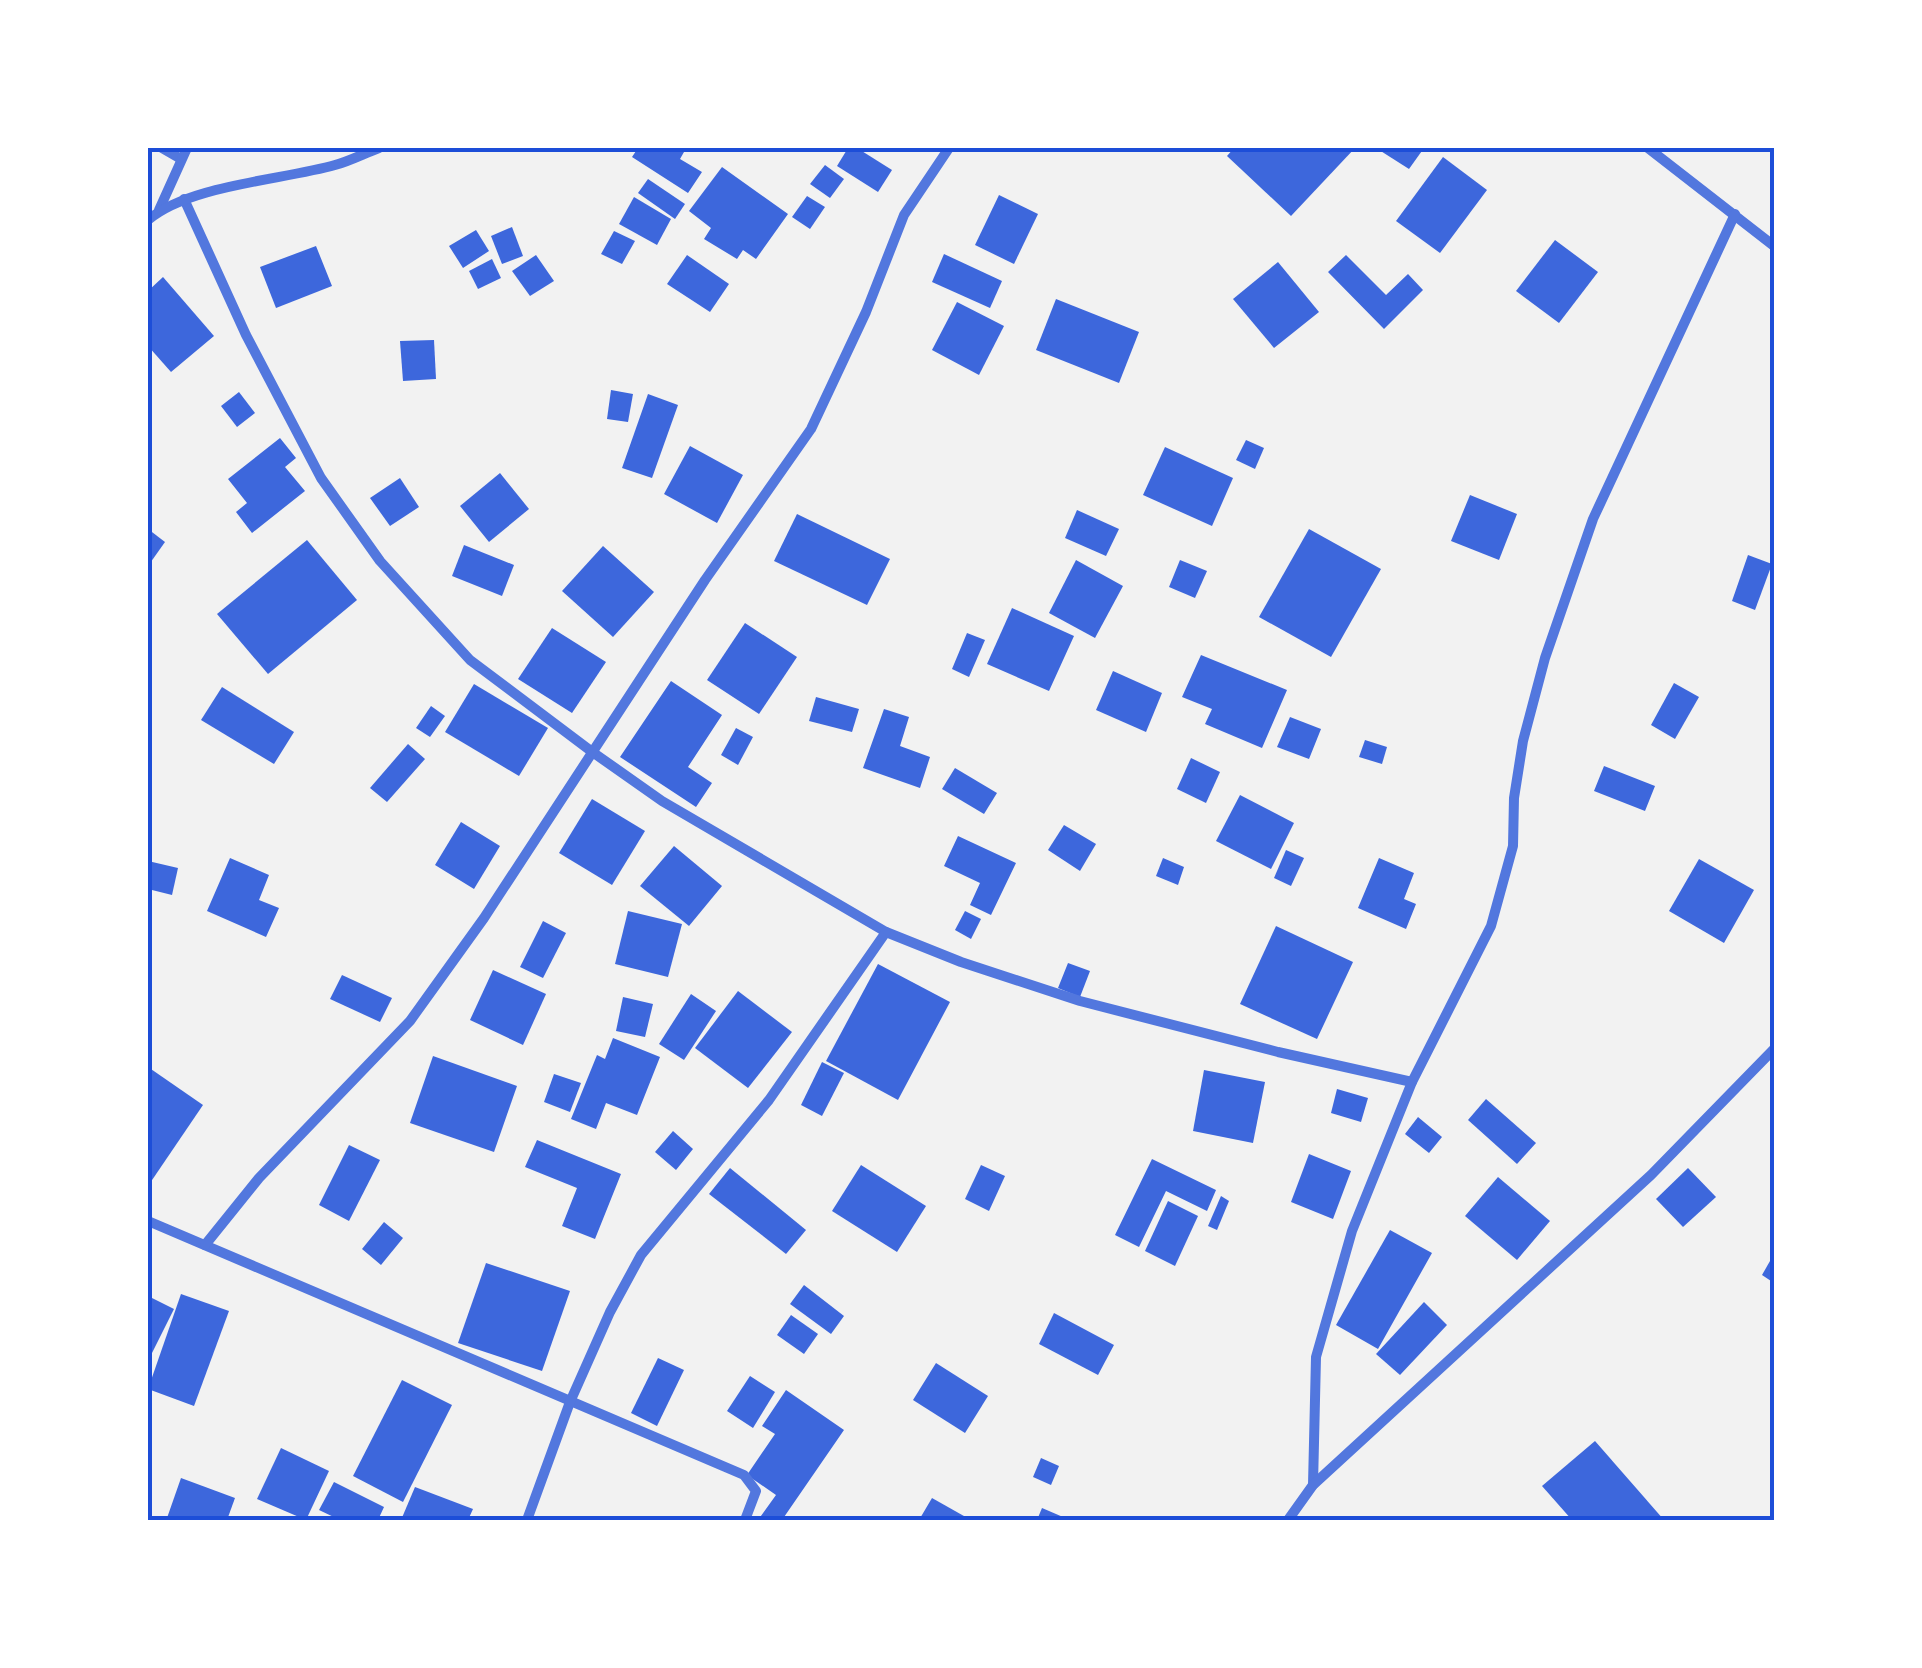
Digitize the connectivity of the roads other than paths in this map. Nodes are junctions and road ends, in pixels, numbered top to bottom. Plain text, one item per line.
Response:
1 (162, 148) edge
2 (188, 148) edge
3 (379, 148) edge
4 (950, 148) edge
5 (1648, 148) edge
6 (181, 159) junction
7 (184, 199) junction
8 (159, 210) junction
9 (1736, 214) junction
10 (148, 220) edge
11 (1774, 246) edge
12 (591, 751) junction
13 (886, 932) junction
14 (1774, 1049) edge
15 (1412, 1082) junction
16 (148, 1221) edge
17 (206, 1245) junction
18 (570, 1402) junction
19 (1313, 1485) junction
20 (527, 1520) edge
21 (745, 1520) edge
22 (1288, 1520) edge

1 - 6 street
2 - 6 street
3 - 7 street
4 - 12 street
5 - 9 street
6 - 8 street
7 - 8 street
7 - 12 street
8 - 10 street
9 - 11 street
9 - 15 street
12 - 13 street
12 - 17 street
13 - 15 street
13 - 18 street
14 - 19 street
15 - 19 street
16 - 17 street
17 - 18 street
18 - 20 street
18 - 21 street
19 - 22 street

